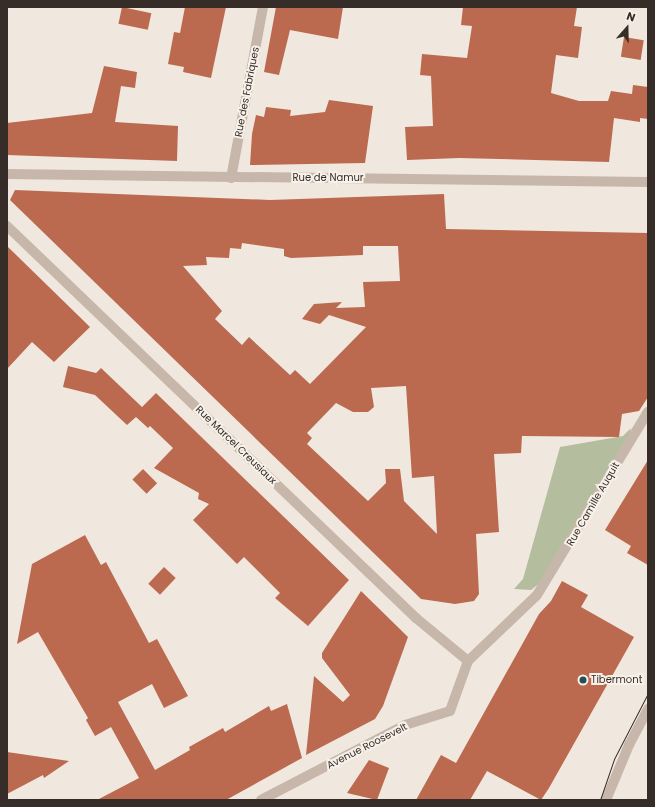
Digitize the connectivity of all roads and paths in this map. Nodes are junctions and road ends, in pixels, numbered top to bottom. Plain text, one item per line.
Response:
1 (263, 7) edge
2 (7, 174) edge
3 (231, 178) junction
4 (648, 182) edge
5 (7, 226) edge
6 (648, 412) edge
7 (468, 661) junction
8 (648, 709) edge
9 (261, 800) edge
10 (606, 800) edge

1 - 3 street, Rue des Fabriques
2 - 3 street, Rue de Namur
3 - 4 street, Rue de Namur
5 - 7 street, Rue Marcel Creusiaux
6 - 7 street, Rue Camille Auquit
7 - 9 street, Avenue Roosevelt
8 - 10 street

